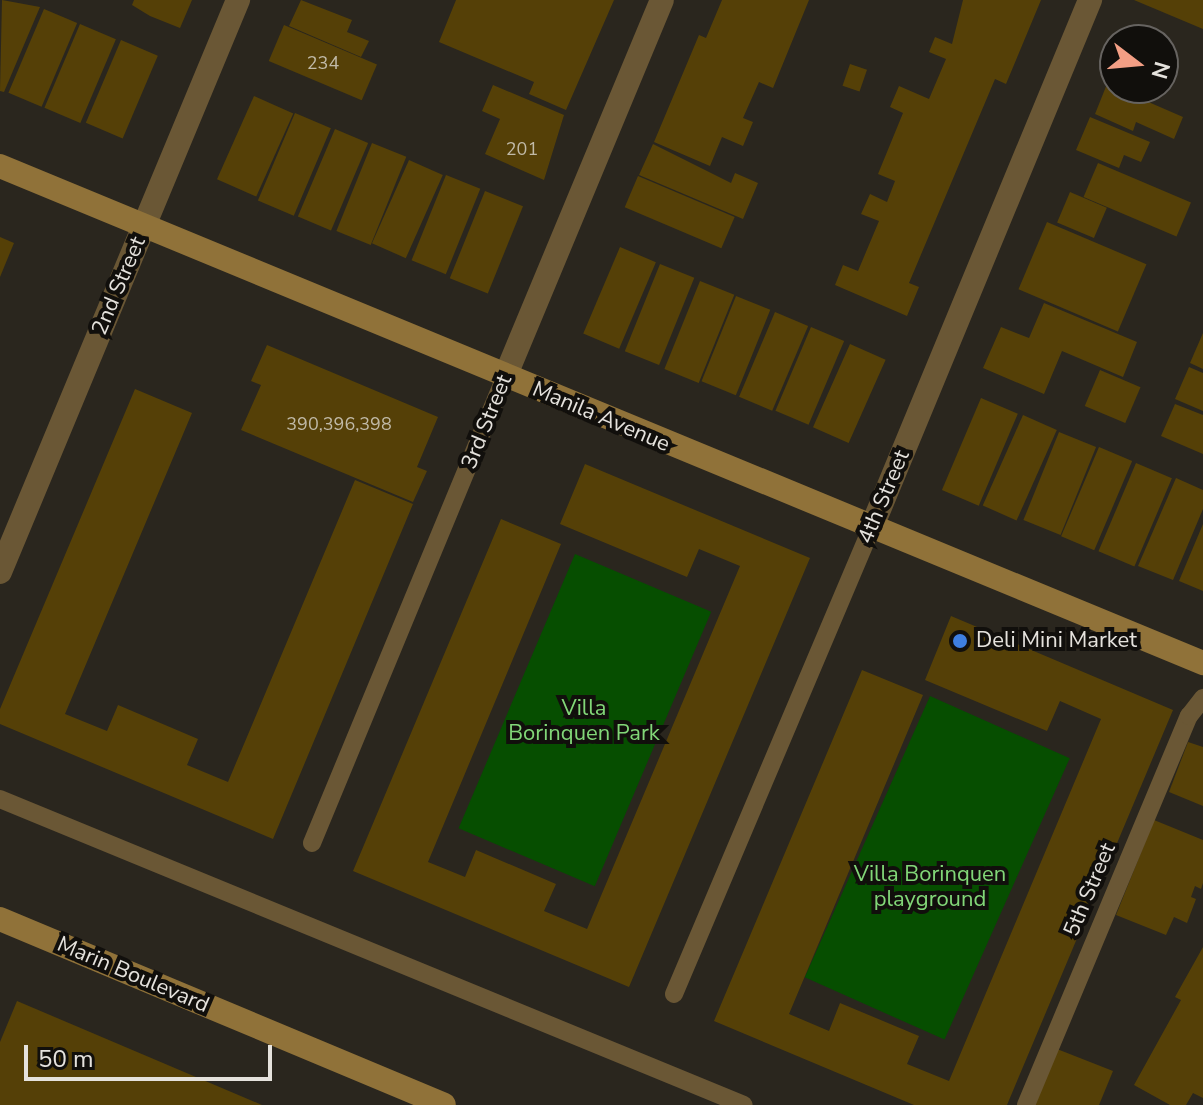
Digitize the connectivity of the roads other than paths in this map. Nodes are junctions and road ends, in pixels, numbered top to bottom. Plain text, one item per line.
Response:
1 (238, 0) edge
2 (662, 0) edge
3 (1090, 0) edge
4 (0, 166) edge
5 (144, 226) junction
6 (505, 377) junction
7 (871, 529) junction
8 (0, 572) edge
9 (1203, 663) edge
10 (1203, 698) edge
11 (0, 799) edge
12 (312, 843) dead end
13 (0, 919) edge
14 (674, 994) dead end
15 (398, 1096) edge
16 (444, 1105) edge
17 (744, 1105) edge
18 (1026, 1105) edge

1 - 5 street, 2nd Street
2 - 6 street, 3rd Street
3 - 7 street, 4th Street
4 - 5 street, Manila Avenue
5 - 6 street, Manila Avenue
5 - 8 street, 2nd Street
6 - 7 street, Manila Avenue
6 - 12 lane, 3rd Street
7 - 9 street, Manila Avenue
7 - 14 lane, 4th Street
10 - 18 lane, 5th Street
11 - 17 lane
13 - 15 street, Marin Boulevard
15 - 16 street, Marin Boulevard

